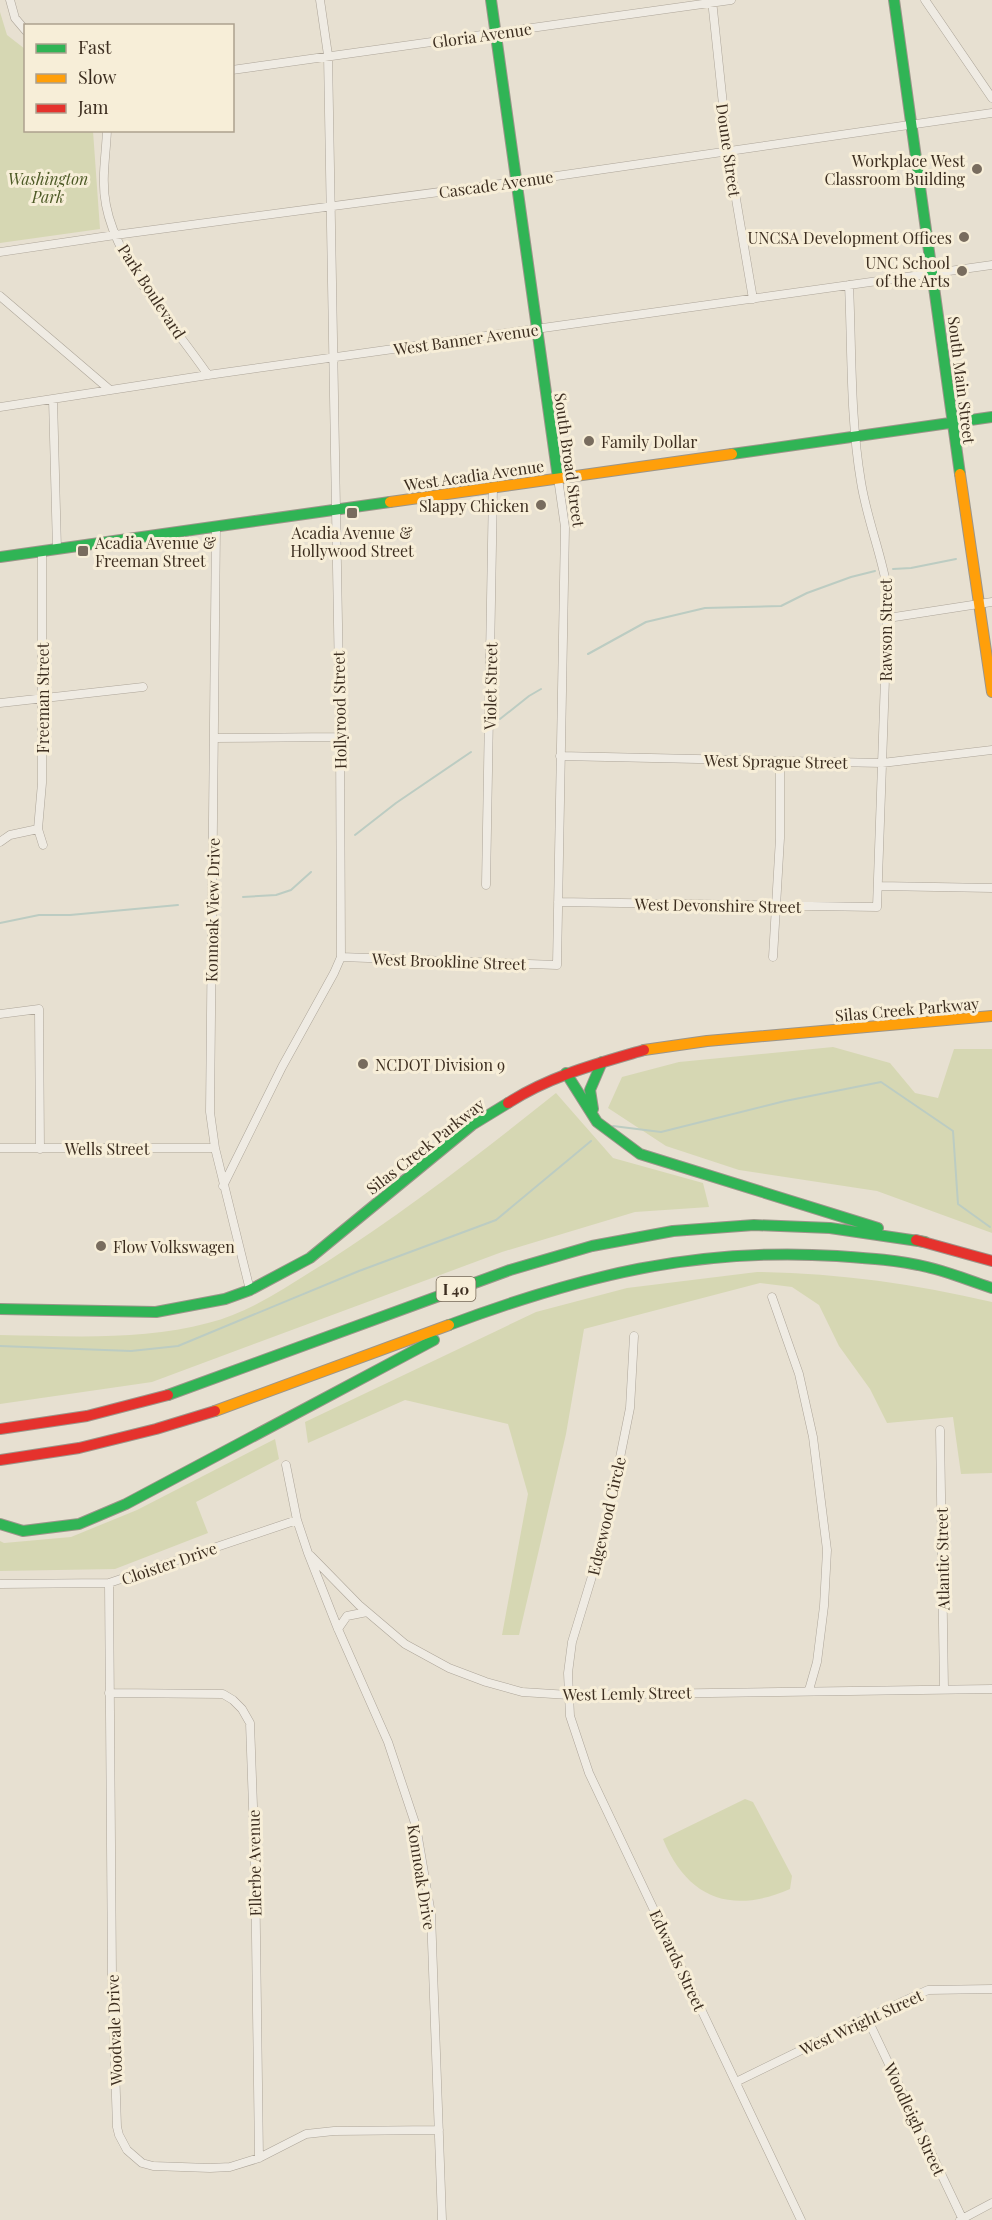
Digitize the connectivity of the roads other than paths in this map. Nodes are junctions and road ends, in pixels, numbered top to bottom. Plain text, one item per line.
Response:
1 (10, 0) edge
2 (320, 0) edge
3 (490, 0) edge
4 (731, 0) edge
5 (894, 0) edge
6 (925, 0) edge
7 (712, 1) edge
8 (24, 29) edge
9 (495, 33) junction
10 (328, 55) junction
11 (234, 70) edge
12 (992, 98) edge
13 (992, 113) edge
14 (912, 125) junction
15 (107, 132) edge
16 (728, 152) junction
17 (515, 182) junction
18 (330, 206) junction
19 (115, 235) junction
20 (0, 252) edge
21 (992, 265) edge
22 (932, 274) junction
23 (849, 285) junction
24 (0, 296) edge
25 (753, 299) junction
26 (537, 329) junction
27 (334, 358) junction
28 (208, 375) junction
29 (110, 390) junction
30 (53, 399) junction
31 (0, 407) edge
32 (992, 417) edge
33 (952, 422) junction
34 (854, 436) junction
35 (558, 478) junction
36 (493, 488) junction
37 (336, 510) junction
38 (216, 526) junction
39 (57, 549) junction
40 (42, 550) junction
41 (0, 557) edge
42 (992, 602) edge
43 (978, 604) junction
44 (888, 618) junction
45 (143, 687) dead end
46 (992, 693) edge
47 (43, 698) junction
48 (0, 703) edge
49 (340, 737) junction
50 (214, 738) junction
51 (992, 750) edge
52 (560, 756) junction
53 (780, 762) junction
54 (882, 763) junction
55 (38, 829) junction
56 (0, 842) edge
57 (43, 845) dead end
58 (486, 885) dead end
59 (879, 886) junction
60 (992, 888) edge
61 (558, 902) junction
62 (775, 907) junction
63 (878, 907) joint
64 (341, 957) junction
65 (772, 957) dead end
66 (557, 964) joint
67 (0, 1014) edge
68 (992, 1016) edge
69 (602, 1062) junction
70 (566, 1073) junction
71 (597, 1122) junction
72 (0, 1148) edge
73 (215, 1148) junction
74 (40, 1149) junction
75 (223, 1186) junction
76 (925, 1242) junction
77 (992, 1261) edge
78 (992, 1288) edge
79 (249, 1290) junction
80 (772, 1297) dead end
81 (0, 1309) edge
82 (482, 1314) junction
83 (634, 1336) dead end
84 (0, 1429) edge
85 (940, 1430) dead end
86 (0, 1460) edge
87 (285, 1465) dead end
88 (297, 1520) junction
89 (0, 1524) edge
90 (308, 1553) junction
91 (109, 1582) junction
92 (0, 1584) edge
93 (367, 1612) junction
94 (338, 1629) junction
95 (944, 1689) junction
96 (992, 1689) edge
97 (808, 1690) junction
98 (109, 1693) junction
99 (569, 1695) junction
100 (992, 1989) edge
101 (867, 2018) junction
102 (736, 2082) junction
103 (439, 2130) junction
104 (259, 2158) junction
105 (992, 2203) edge
106 (442, 2220) edge
107 (801, 2220) edge
108 (961, 2220) edge

1 - 8 street
2 - 10 street
3 - 9 main road, South Broad Street
4 - 7 street, Gloria Avenue
5 - 14 main road, South Main Street
6 - 12 street
7 - 9 street, Gloria Avenue
7 - 16 street, Doune Street
9 - 10 street, Gloria Avenue
9 - 17 main road, South Broad Street
10 - 11 street, Gloria Avenue
10 - 18 street
13 - 14 street, Cascade Avenue
14 - 16 street, Cascade Avenue
14 - 22 main road, South Main Street
15 - 19 street, Park Boulevard
16 - 17 street, Cascade Avenue
16 - 25 street, Doune Street
17 - 18 street, Cascade Avenue
17 - 26 main road, South Broad Street
18 - 19 street, Cascade Avenue
18 - 27 street, Hollyrood Street
19 - 20 street, Cascade Avenue
19 - 28 street, Park Boulevard
21 - 22 street, West Banner Avenue
22 - 23 street, West Banner Avenue
22 - 33 main road, South Main Street
23 - 25 street, West Banner Avenue
23 - 34 street, Rawson Street
24 - 29 street
25 - 26 street, West Banner Avenue
26 - 27 street, West Banner Avenue
26 - 35 main road, South Broad Street
27 - 28 street, West Banner Avenue
27 - 37 street, Hollyrood Street
28 - 29 street, West Banner Avenue
29 - 30 street, West Banner Avenue
30 - 31 street, West Banner Avenue
30 - 39 street
32 - 33 main road, West Acadia Avenue
33 - 34 main road, West Acadia Avenue
33 - 43 main road, South Main Street
34 - 35 main road, West Acadia Avenue
34 - 44 street, Rawson Street
35 - 36 main road, West Acadia Avenue
35 - 52 street, South Broad Street
36 - 37 main road, West Acadia Avenue
36 - 58 street, Violet Street
37 - 38 main road, West Acadia Avenue
37 - 49 street, Hollyrood Street
38 - 39 main road, West Acadia Avenue
38 - 50 street, Konnoak View Drive
39 - 40 main road, West Acadia Avenue
40 - 41 main road, West Acadia Avenue
40 - 47 street, Freeman Street
42 - 43 street
43 - 44 street
43 - 46 main road, South Main Street
44 - 54 street, Rawson Street
45 - 47 street
47 - 48 street
47 - 55 street, Freeman Street
49 - 50 street
49 - 64 street, Hollyrood Street
50 - 73 street, Konnoak View Drive
51 - 54 street, West Sprague Street
52 - 53 street, West Sprague Street
52 - 61 street, South Broad Street
53 - 54 street, West Sprague Street
53 - 62 street
54 - 59 street, Rawson Street
55 - 56 street
55 - 57 street, Freeman Street
59 - 60 street
59 - 63 street, Rawson Street
61 - 62 street, West Devonshire Street
61 - 66 street, South Broad Street
62 - 63 street, West Devonshire Street
62 - 65 street
64 - 66 street, West Brookline Street
64 - 75 street, Hollyrood Street
67 - 74 street
68 - 69 main road, Silas Creek Parkway
69 - 70 main road, Silas Creek Parkway
69 - 71 main road
70 - 71 main road
70 - 79 main road, Silas Creek Parkway
71 - 76 main road
72 - 74 street, Wells Street
73 - 74 street, Wells Street
73 - 75 street, Konnoak View Drive
75 - 79 street, Konnoak View Drive
76 - 77 main road, I 40
76 - 84 main road, I 40
78 - 82 main road, I 40
79 - 81 main road, Silas Creek Parkway
80 - 97 street
82 - 86 main road, I 40
82 - 89 main road
83 - 99 street, Edgewood Circle
85 - 95 street, Atlantic Street
87 - 88 street, Konnoak Drive
88 - 90 street, Konnoak Drive
88 - 91 street, Cloister Drive
90 - 93 street, West Lemly Street
90 - 94 street, Konnoak Drive
91 - 92 street, Cloister Drive
91 - 98 street, Woodvale Drive
93 - 94 street
93 - 99 street, West Lemly Street
94 - 103 street, Konnoak Drive
95 - 96 street, West Lemly Street
95 - 97 street, West Lemly Street
97 - 99 street, West Lemly Street
98 - 104 street, Ellerbe Avenue
98 - 104 street, Woodvale Drive
99 - 102 street, Edwards Street
100 - 101 street, West Wright Street
101 - 102 street, West Wright Street
101 - 108 street, Woodleigh Street
102 - 107 street, Edwards Street
103 - 104 street, Woodvale Drive
103 - 106 street, Konnoak Drive
105 - 108 street

